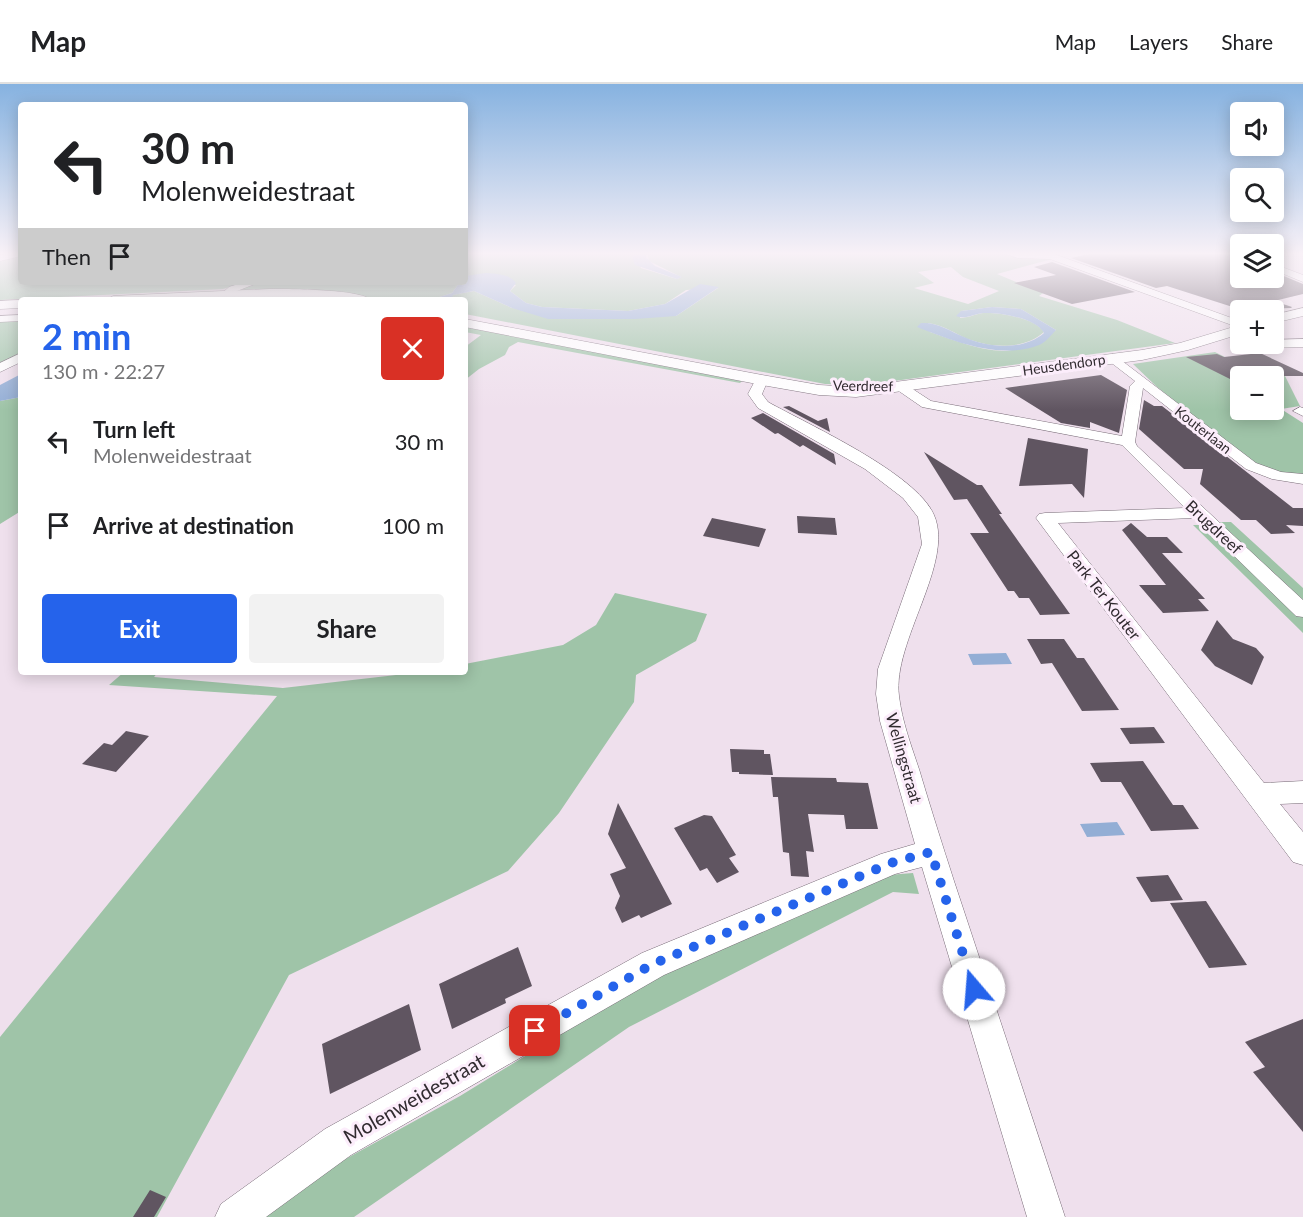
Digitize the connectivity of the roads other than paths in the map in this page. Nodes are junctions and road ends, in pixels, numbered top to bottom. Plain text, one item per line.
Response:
1 (1172, 305) edge
2 (1303, 312) edge
3 (1284, 317) edge
4 (18, 318) edge
5 (0, 319) edge
6 (468, 320) edge
7 (468, 323) edge
8 (1230, 328) edge
9 (514, 330) junction
10 (1230, 333) edge
11 (1303, 343) edge
12 (1284, 345) edge
13 (1113, 358) junction
14 (18, 359) edge
15 (0, 368) edge
16 (765, 378) junction
17 (1142, 381) junction
18 (900, 387) junction
19 (1128, 442) junction
20 (1303, 479) edge
21 (1199, 513) junction
22 (1303, 611) edge
23 (1303, 792) edge
24 (1258, 794) junction
25 (931, 852) junction
26 (1303, 853) edge
27 (234, 1217) edge
28 (1046, 1217) edge

1 - 8 street
2 - 3 main road
4 - 5 street
6 - 9 main road, Veerdreef
7 - 9 main road, Veerdreef
9 - 16 main road, Veerdreef
10 - 13 main road, Heusdendorp
11 - 12 street
13 - 17 street, Kouterlaan
13 - 18 main road, Heusdendorp
14 - 15 street
16 - 18 main road, Veerdreef
16 - 25 street, Wellingstraat
17 - 19 street
17 - 20 street, Kouterlaan
18 - 19 street
19 - 21 street, Brugdreef
21 - 22 street, Brugdreef
21 - 24 street, Park Ter Kouter
23 - 24 street
24 - 26 street, Park Ter Kouter
25 - 27 street, Molenweidestraat
25 - 28 street, Wellingstraat

